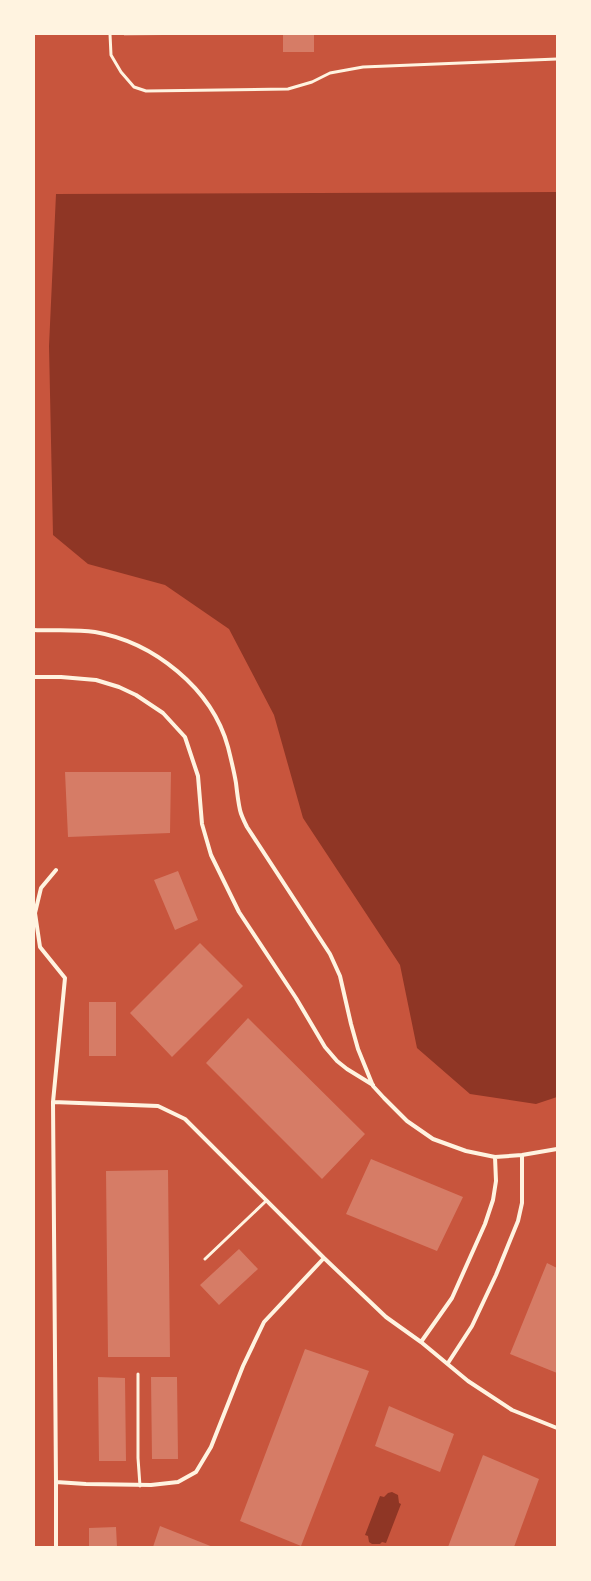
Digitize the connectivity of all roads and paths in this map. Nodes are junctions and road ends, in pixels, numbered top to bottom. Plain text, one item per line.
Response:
1 (110, 34) edge
2 (557, 59) edge
3 (34, 630) edge
4 (34, 677) edge
5 (56, 870) dead end
6 (373, 1086) junction
7 (53, 1102) junction
8 (557, 1149) edge
9 (522, 1155) junction
10 (495, 1157) junction
11 (266, 1201) junction
12 (324, 1258) junction
13 (205, 1259) dead end
14 (421, 1342) junction
15 (448, 1363) junction
16 (138, 1374) dead end
17 (557, 1428) edge
18 (56, 1482) junction
19 (140, 1486) junction
20 (56, 1547) edge

1 - 2 lane
3 - 6 street
4 - 6 street
5 - 7 street
6 - 10 street
7 - 11 street
7 - 18 street
8 - 9 street
9 - 10 street
9 - 15 street
10 - 14 street
11 - 12 street
11 - 13 lane
12 - 14 street
12 - 19 street
14 - 15 street
15 - 17 street
16 - 19 lane
18 - 19 street
18 - 20 street

